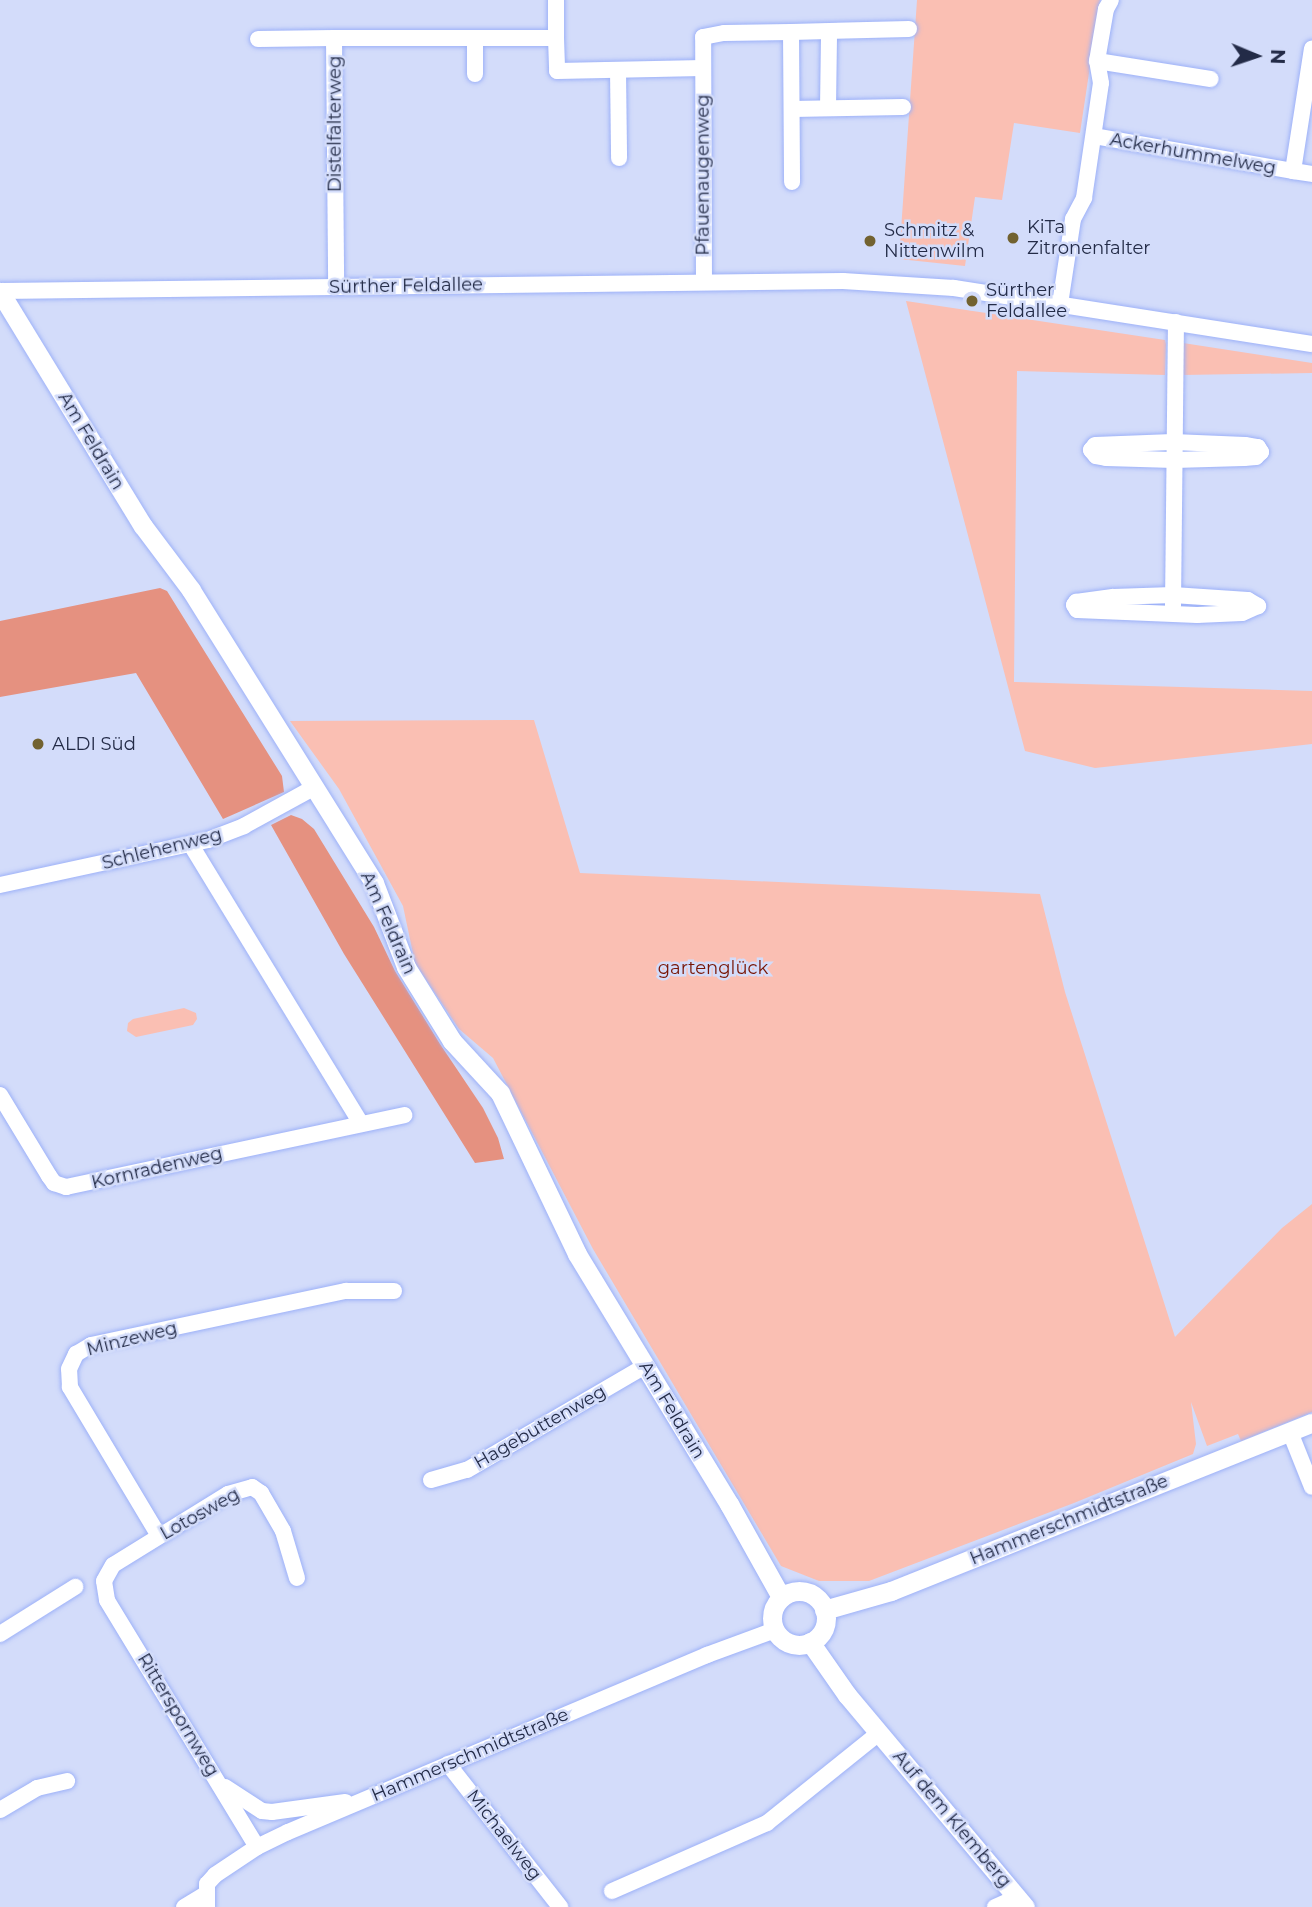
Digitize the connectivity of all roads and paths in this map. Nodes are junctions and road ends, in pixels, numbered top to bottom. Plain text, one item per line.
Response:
1 (556, 0) edge
2 (1111, 0) edge
3 (909, 29) dead end
4 (791, 32) junction
5 (829, 32) junction
6 (334, 38) junction
7 (475, 38) junction
8 (556, 38) junction
9 (258, 39) dead end
10 (1312, 48) edge
11 (1097, 61) junction
12 (703, 68) junction
13 (618, 70) junction
14 (475, 74) dead end
15 (1211, 79) dead end
16 (1308, 102) edge
17 (903, 107) dead end
18 (828, 108) junction
19 (792, 109) junction
20 (1094, 136) junction
21 (619, 158) dead end
22 (1293, 170) junction
23 (1312, 174) edge
24 (792, 182) dead end
25 (704, 282) junction
26 (336, 287) junction
27 (0, 291) edge
28 (1060, 304) junction
29 (1176, 322) junction
30 (1312, 344) edge
31 (1173, 442) junction
32 (1174, 460) junction
33 (1173, 595) junction
34 (1172, 615) junction
35 (315, 787) junction
36 (191, 845) junction
37 (0, 885) edge
38 (0, 1095) edge
39 (404, 1115) dead end
40 (361, 1124) junction
41 (394, 1292) dead end
42 (645, 1366) junction
43 (1312, 1423) edge
44 (1290, 1432) junction
45 (431, 1480) dead end
46 (1312, 1487) edge
47 (159, 1536) junction
48 (297, 1578) dead end
49 (104, 1581) joint
50 (75, 1587) dead end
51 (781, 1597) junction
52 (824, 1610) junction
53 (775, 1630) junction
54 (0, 1634) edge
55 (810, 1642) junction
56 (878, 1732) junction
57 (448, 1764) junction
58 (67, 1781) dead end
59 (219, 1783) junction
60 (361, 1801) junction
61 (0, 1810) edge
62 (257, 1847) junction
63 (612, 1891) dead end
64 (206, 1900) edge
65 (1021, 1902) edge
66 (184, 1907) edge
67 (560, 1907) edge
68 (995, 1907) edge

1 - 8 street
2 - 11 street
3 - 5 street, Pfauenaugenweg
4 - 5 street, Pfauenaugenweg
4 - 12 street, Pfauenaugenweg
4 - 19 street
5 - 18 street
6 - 7 street
6 - 9 street, Distelfalterweg
6 - 26 street, Distelfalterweg
7 - 8 street
7 - 14 street
8 - 13 street
10 - 16 street, Ackerhummelweg
11 - 15 street
11 - 20 street
12 - 13 street
12 - 25 street, Pfauenaugenweg
13 - 21 street
16 - 22 street, Ackerhummelweg
17 - 18 street
18 - 19 street
19 - 24 street
20 - 22 street, Ackerhummelweg
20 - 28 street
22 - 23 street, Ackerhummelweg
25 - 26 street, Sürther Feldallee
25 - 28 street, Sürther Feldallee
26 - 27 street, Sürther Feldallee
27 - 35 street, Am Feldrain
28 - 29 street, Sürther Feldallee
29 - 30 street, Sürther Feldallee
29 - 31 street
31 - 32 street
31 - 32 street
31 - 32 street
32 - 33 street
33 - 34 street
33 - 34 street
33 - 34 street
35 - 36 street, Schlehenweg
35 - 42 street, Am Feldrain
36 - 37 street, Schlehenweg
36 - 40 street
38 - 40 street, Kornradenweg
39 - 40 street, Kornradenweg
41 - 47 street, Minzeweg
42 - 45 street, Hagebuttenweg
42 - 51 street, Am Feldrain
43 - 44 street, Hammerschmidtstraße
44 - 46 street
44 - 52 street, Hammerschmidtstraße
47 - 48 street, Lotosweg
47 - 49 street, Lotosweg
49 - 59 street, Ritterspornweg
50 - 54 street
51 - 52 street
51 - 53 street
52 - 55 street
53 - 55 street
53 - 57 street, Hammerschmidtstraße
55 - 56 street, Auf dem Klemberg
56 - 63 street
56 - 65 street, Auf dem Klemberg
57 - 60 street, Hammerschmidtstraße
57 - 67 street, Michaelweg
58 - 61 street
59 - 60 street
59 - 62 street, Ritterspornweg
60 - 62 street, Hammerschmidtstraße
62 - 64 street, Hammerschmidtstraße
64 - 66 street, Hammerschmidtstraße
65 - 68 street

